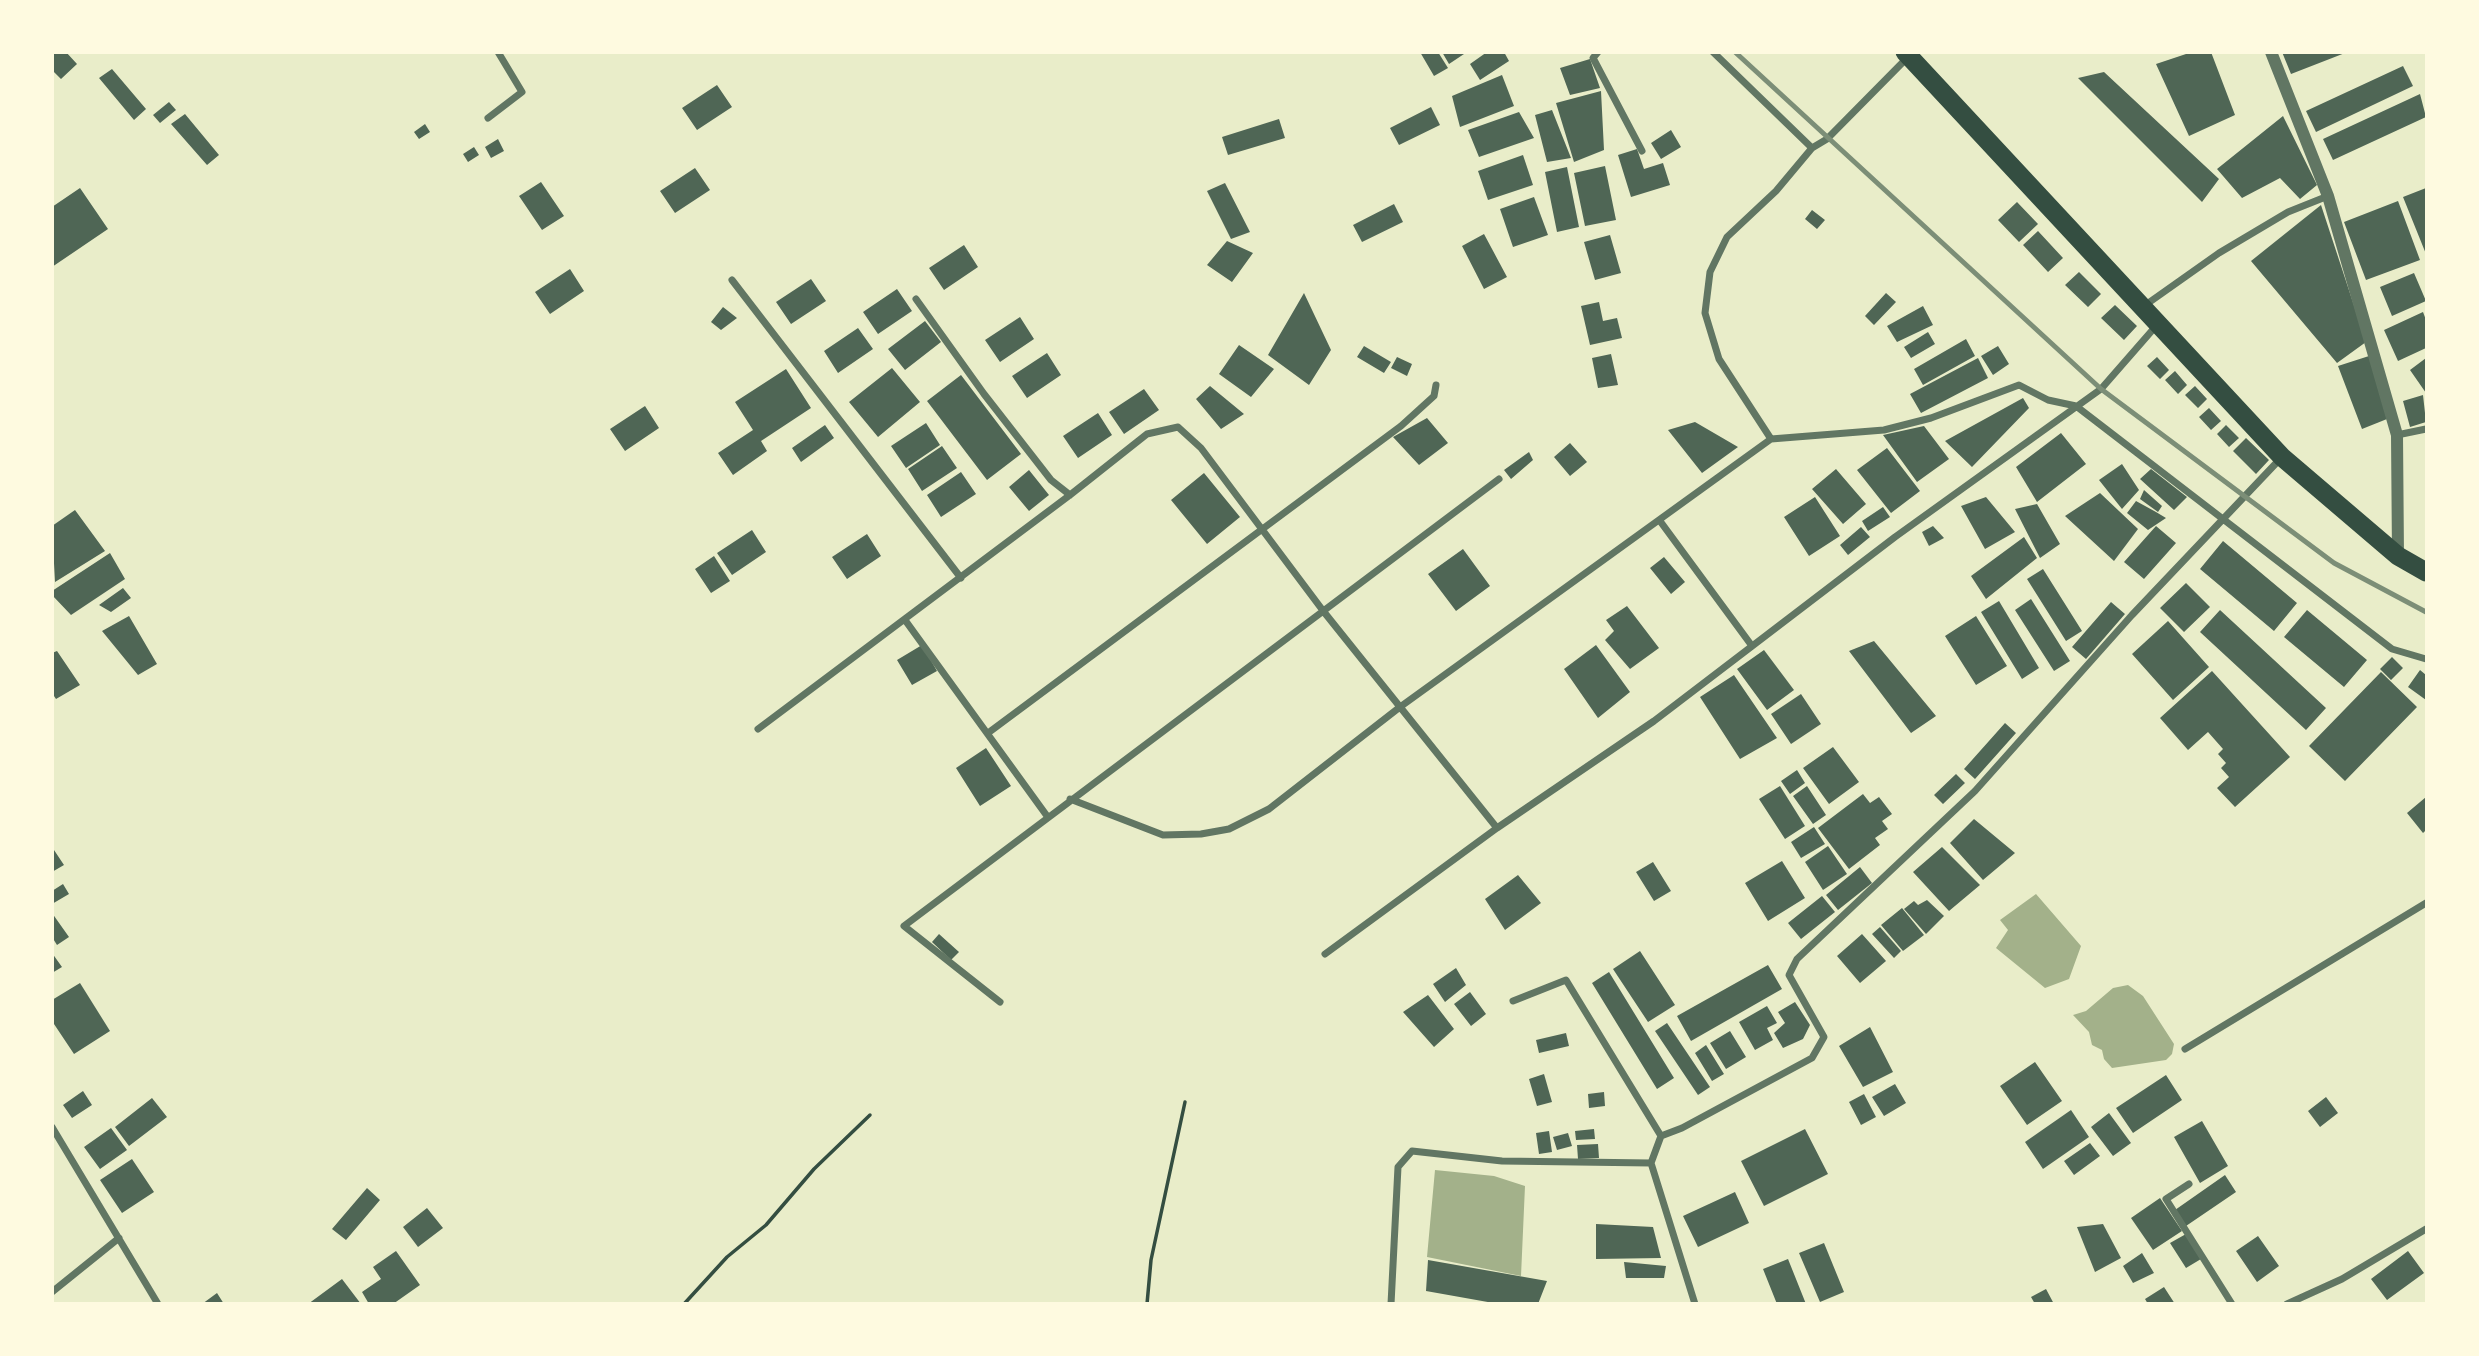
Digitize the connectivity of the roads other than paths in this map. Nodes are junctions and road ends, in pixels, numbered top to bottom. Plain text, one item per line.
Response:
1 (498, 52) edge
2 (1598, 52) edge
3 (1713, 52) edge
4 (2271, 52) edge
5 (1907, 55) edge
6 (488, 118) dead end
7 (1812, 148) junction
8 (1642, 151) dead end
9 (2328, 196) junction
10 (732, 280) dead end
11 (916, 299) dead end
12 (2140, 309) junction
13 (2156, 326) junction
14 (1436, 385) dead end
15 (2076, 406) junction
16 (2427, 429) edge
17 (2398, 435) junction
18 (1771, 439) junction
19 (2282, 457) junction
20 (1499, 479) dead end
21 (1070, 495) junction
22 (2222, 520) junction
23 (1660, 521) junction
24 (1261, 527) junction
25 (2399, 556) junction
26 (2427, 572) edge
27 (961, 578) junction
28 (1324, 612) junction
29 (905, 620) junction
30 (1752, 646) junction
31 (2427, 659) edge
32 (1400, 707) junction
33 (758, 729) dead end
34 (988, 733) junction
35 (1070, 799) junction
36 (1047, 816) junction
37 (1497, 828) junction
38 (2427, 903) edge
39 (1325, 954) dead end
40 (1513, 1001) dead end
41 (1000, 1002) dead end
42 (2185, 1049) dead end
43 (52, 1127) edge
44 (1661, 1136) junction
45 (1651, 1163) junction
46 (2189, 1184) dead end
47 (2427, 1229) edge
48 (120, 1238) junction
49 (52, 1292) edge
50 (158, 1304) edge
51 (1391, 1304) edge
52 (1695, 1304) edge
53 (2232, 1304) edge
54 (2287, 1304) edge

1 - 6 street
2 - 8 street
3 - 7 street
4 - 9 street
5 - 7 street
5 - 12 highway
7 - 18 street
9 - 12 street
9 - 17 street
10 - 27 street
11 - 21 street
12 - 13 highway
13 - 15 street
13 - 19 highway
14 - 24 street
15 - 18 street
15 - 22 street
15 - 30 street
16 - 17 street
17 - 25 street
18 - 23 street
19 - 22 street
19 - 25 highway
20 - 28 street
21 - 24 street
21 - 27 street
22 - 31 street
22 - 44 street
23 - 30 street
23 - 32 street
24 - 28 street
24 - 34 street
25 - 26 highway
27 - 29 street
28 - 32 street
28 - 35 street
29 - 33 street
29 - 34 street
30 - 37 street
32 - 35 street
32 - 37 street
34 - 36 street
35 - 36 street
36 - 41 street
37 - 39 street
38 - 42 street
40 - 44 street
43 - 48 street
44 - 45 street
45 - 51 street
45 - 52 street
46 - 53 street
47 - 54 street
48 - 49 street
48 - 50 street

